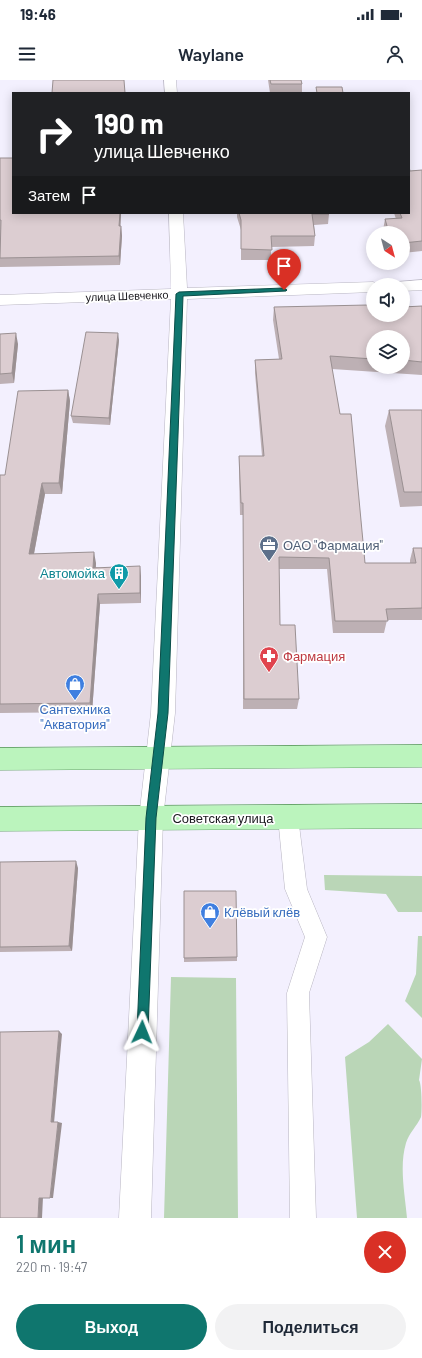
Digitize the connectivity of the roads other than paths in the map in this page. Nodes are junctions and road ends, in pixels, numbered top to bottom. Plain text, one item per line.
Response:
1 (170, 80) edge
2 (170, 92) edge
3 (176, 214) edge
4 (422, 285) edge
5 (410, 286) edge
6 (366, 287) edge
7 (179, 294) junction
8 (0, 300) edge
9 (422, 756) edge
10 (158, 757) junction
11 (0, 759) edge
12 (422, 816) edge
13 (288, 817) junction
14 (151, 818) junction
15 (0, 819) edge
16 (135, 1218) edge
17 (303, 1218) edge

1 - 2 street
3 - 7 street
4 - 5 street
6 - 7 street, улица Шевченко
7 - 8 street, улица Шевченко
7 - 10 street
9 - 10 main road
10 - 11 main road
10 - 14 street
12 - 13 main road, Советская улица
13 - 14 main road, Советская улица
13 - 17 lane
14 - 15 main road, Советская улица
14 - 16 street

